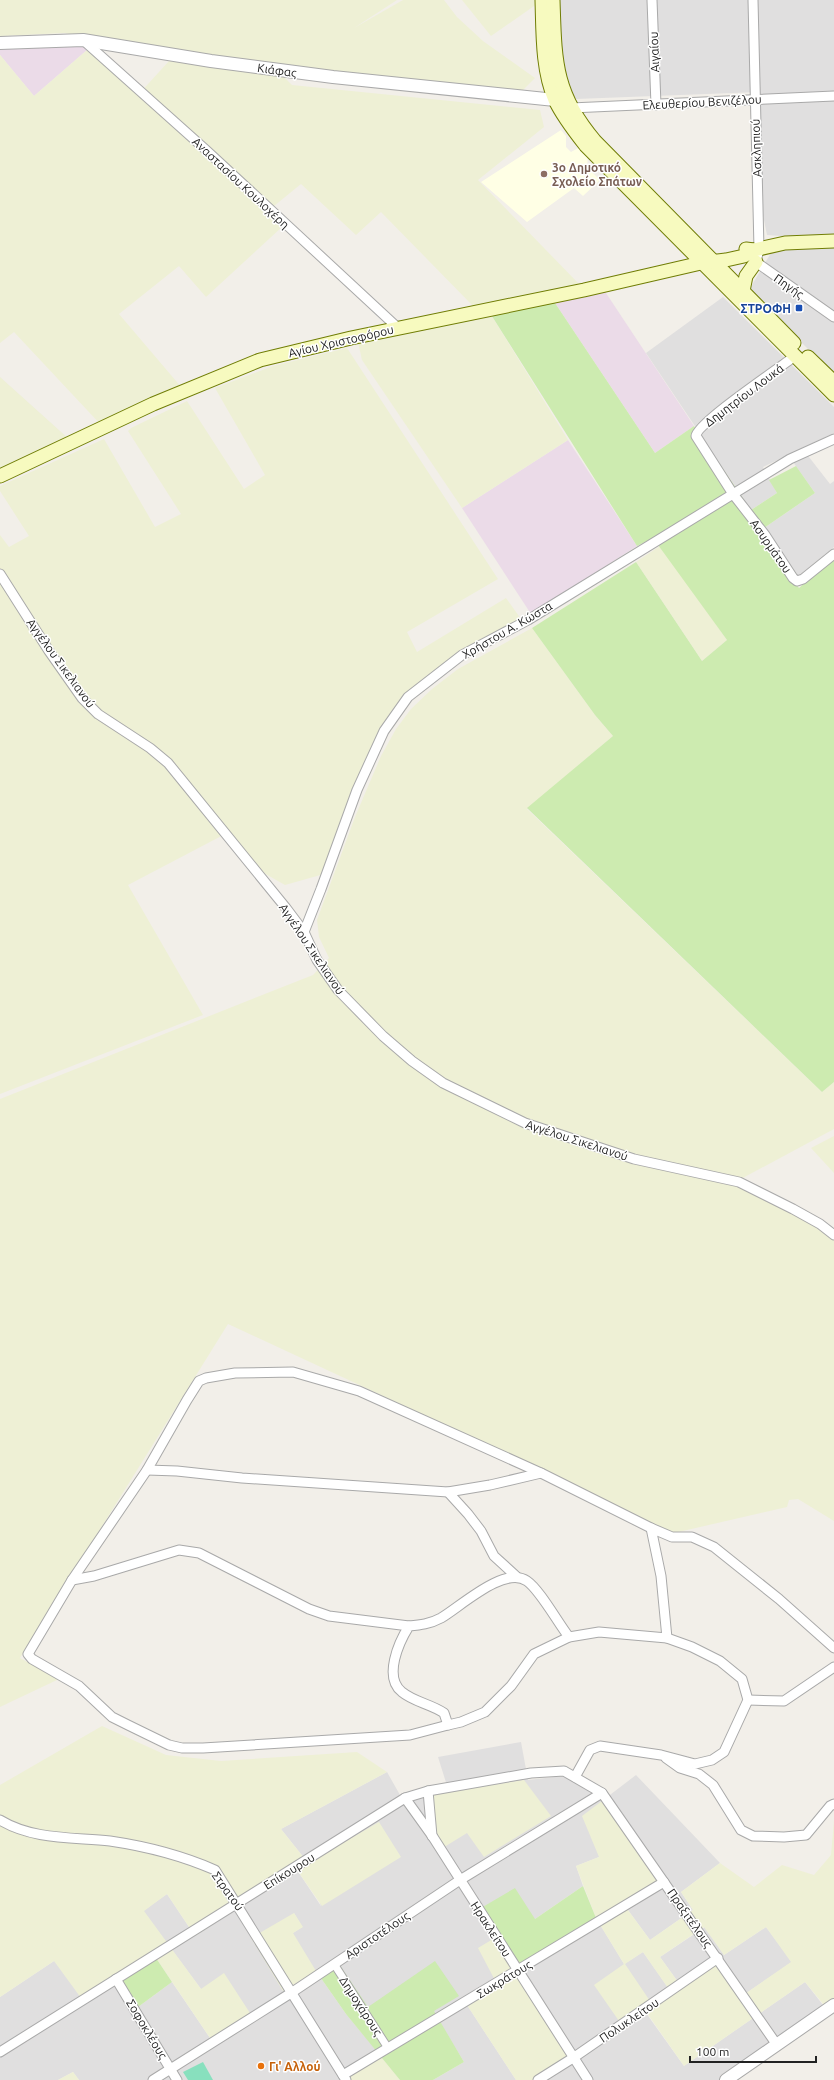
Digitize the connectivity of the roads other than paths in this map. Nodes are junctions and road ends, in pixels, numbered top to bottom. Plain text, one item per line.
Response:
1 (542, 0) edge
2 (553, 0) edge
3 (652, 0) edge
4 (753, 0) edge
5 (83, 40) junction
6 (0, 43) edge
7 (834, 96) edge
8 (754, 99) junction
9 (555, 100) junction
10 (656, 104) junction
11 (571, 108) junction
12 (834, 241) edge
13 (756, 253) junction
14 (708, 261) junction
15 (743, 291) junction
16 (834, 318) edge
17 (398, 328) junction
18 (795, 356) junction
19 (834, 382) edge
20 (834, 395) edge
21 (834, 439) edge
22 (0, 476) edge
23 (733, 494) junction
24 (834, 554) edge
25 (0, 574) edge
26 (304, 932) junction
27 (834, 1235) edge
28 (146, 1470) junction
29 (541, 1473) junction
30 (448, 1492) junction
31 (652, 1528) junction
32 (516, 1576) junction
33 (72, 1580) junction
34 (409, 1626) junction
35 (569, 1637) junction
36 (667, 1638) junction
37 (834, 1648) edge
38 (834, 1667) edge
39 (748, 1700) junction
40 (448, 1725) junction
41 (661, 1755) junction
42 (575, 1777) junction
43 (428, 1792) junction
44 (602, 1792) junction
45 (405, 1798) junction
46 (834, 1804) edge
47 (0, 1820) edge
48 (433, 1837) junction
49 (460, 1880) junction
50 (664, 1882) junction
51 (237, 1903) junction
52 (718, 1958) junction
53 (334, 1964) junction
54 (517, 1970) junction
55 (116, 1979) junction
56 (291, 1993) junction
57 (834, 2005) edge
58 (778, 2045) junction
59 (388, 2048) junction
60 (0, 2052) edge
61 (573, 2058) junction
62 (170, 2069) junction
63 (344, 2078) edge
64 (153, 2080) edge
65 (176, 2080) edge
66 (538, 2080) edge
67 (588, 2080) edge
68 (726, 2080) edge

1 - 9 main road
2 - 11 main road
3 - 10 street, Αιγαίου
4 - 8 street, Ασκληπιού
5 - 6 street, Κιάφας
5 - 9 street, Κιάφας
5 - 17 street, Αναστασίου Κουλοχέρη
7 - 8 street, Ελευθερίου Βενιζέλου
8 - 10 street, Ελευθερίου Βενιζέλου
8 - 13 street, Ασκληπιού
9 - 14 main road
10 - 11 street, Ελευθερίου Βενιζέλου
11 - 14 main road
12 - 13 main road, Αγίου Χριστοφόρου
13 - 14 main road, Αγίου Χριστοφόρου
13 - 15 main road
13 - 16 street, Πηγής
14 - 15 main road
14 - 17 main road, Αγίου Χριστοφόρου
14 - 18 main road
15 - 19 main road
17 - 22 main road, Αγίου Χριστοφόρου
18 - 20 main road
18 - 23 street, Δημητρίου Λουκά
21 - 23 street, Χρήστου Α. Κώστα
23 - 24 street, Ασυρμάτου
23 - 26 street, Χρήστου Α. Κώστα
25 - 26 street, Αγγέλου Σικελιανού
26 - 27 street, Αγγέλου Σικελιανού
28 - 29 street
28 - 30 street
28 - 33 street
29 - 30 street
29 - 31 street
30 - 32 street
31 - 36 street
31 - 37 street
32 - 34 street
32 - 35 street
33 - 34 street
33 - 40 street
34 - 40 street
35 - 36 street
35 - 40 street
36 - 39 street
38 - 39 street
39 - 41 street
41 - 42 street
41 - 46 street
42 - 43 street, Επίκουρου
42 - 44 street, Επίκουρου
43 - 45 street, Επίκουρου
43 - 48 street
44 - 49 street, Αριστοτέλους
44 - 50 street, Πραξιτέλους
45 - 48 street, Ηρακλείτου
45 - 51 street, Επίκουρου
47 - 51 street, Στρατού
48 - 49 street, Ηρακλείτου
49 - 53 street, Αριστοτέλους
49 - 54 street, Ηρακλείτου
50 - 52 street, Πραξιτέλους
50 - 54 street, Σωκράτους
51 - 55 street, Επίκουρου
51 - 56 street, Στρατού
52 - 58 street, Πραξιτέλους
52 - 61 street, Πολυκλείτου
53 - 56 street, Αριστοτέλους
53 - 59 street, Δημοχάρους
54 - 59 street, Σωκράτους
54 - 61 street, Ηρακλείτου
55 - 60 street, Επίκουρου
55 - 62 street, Σοφοκλέους
56 - 62 street, Αριστοτέλους
56 - 63 street, Στρατού
57 - 58 street
58 - 68 street
59 - 63 street, Σωκράτους
61 - 66 street, Πολυκλείτου
61 - 67 street, Ηρακλείτου
62 - 64 street, Αριστοτέλους
62 - 65 street, Σοφοκλέους

